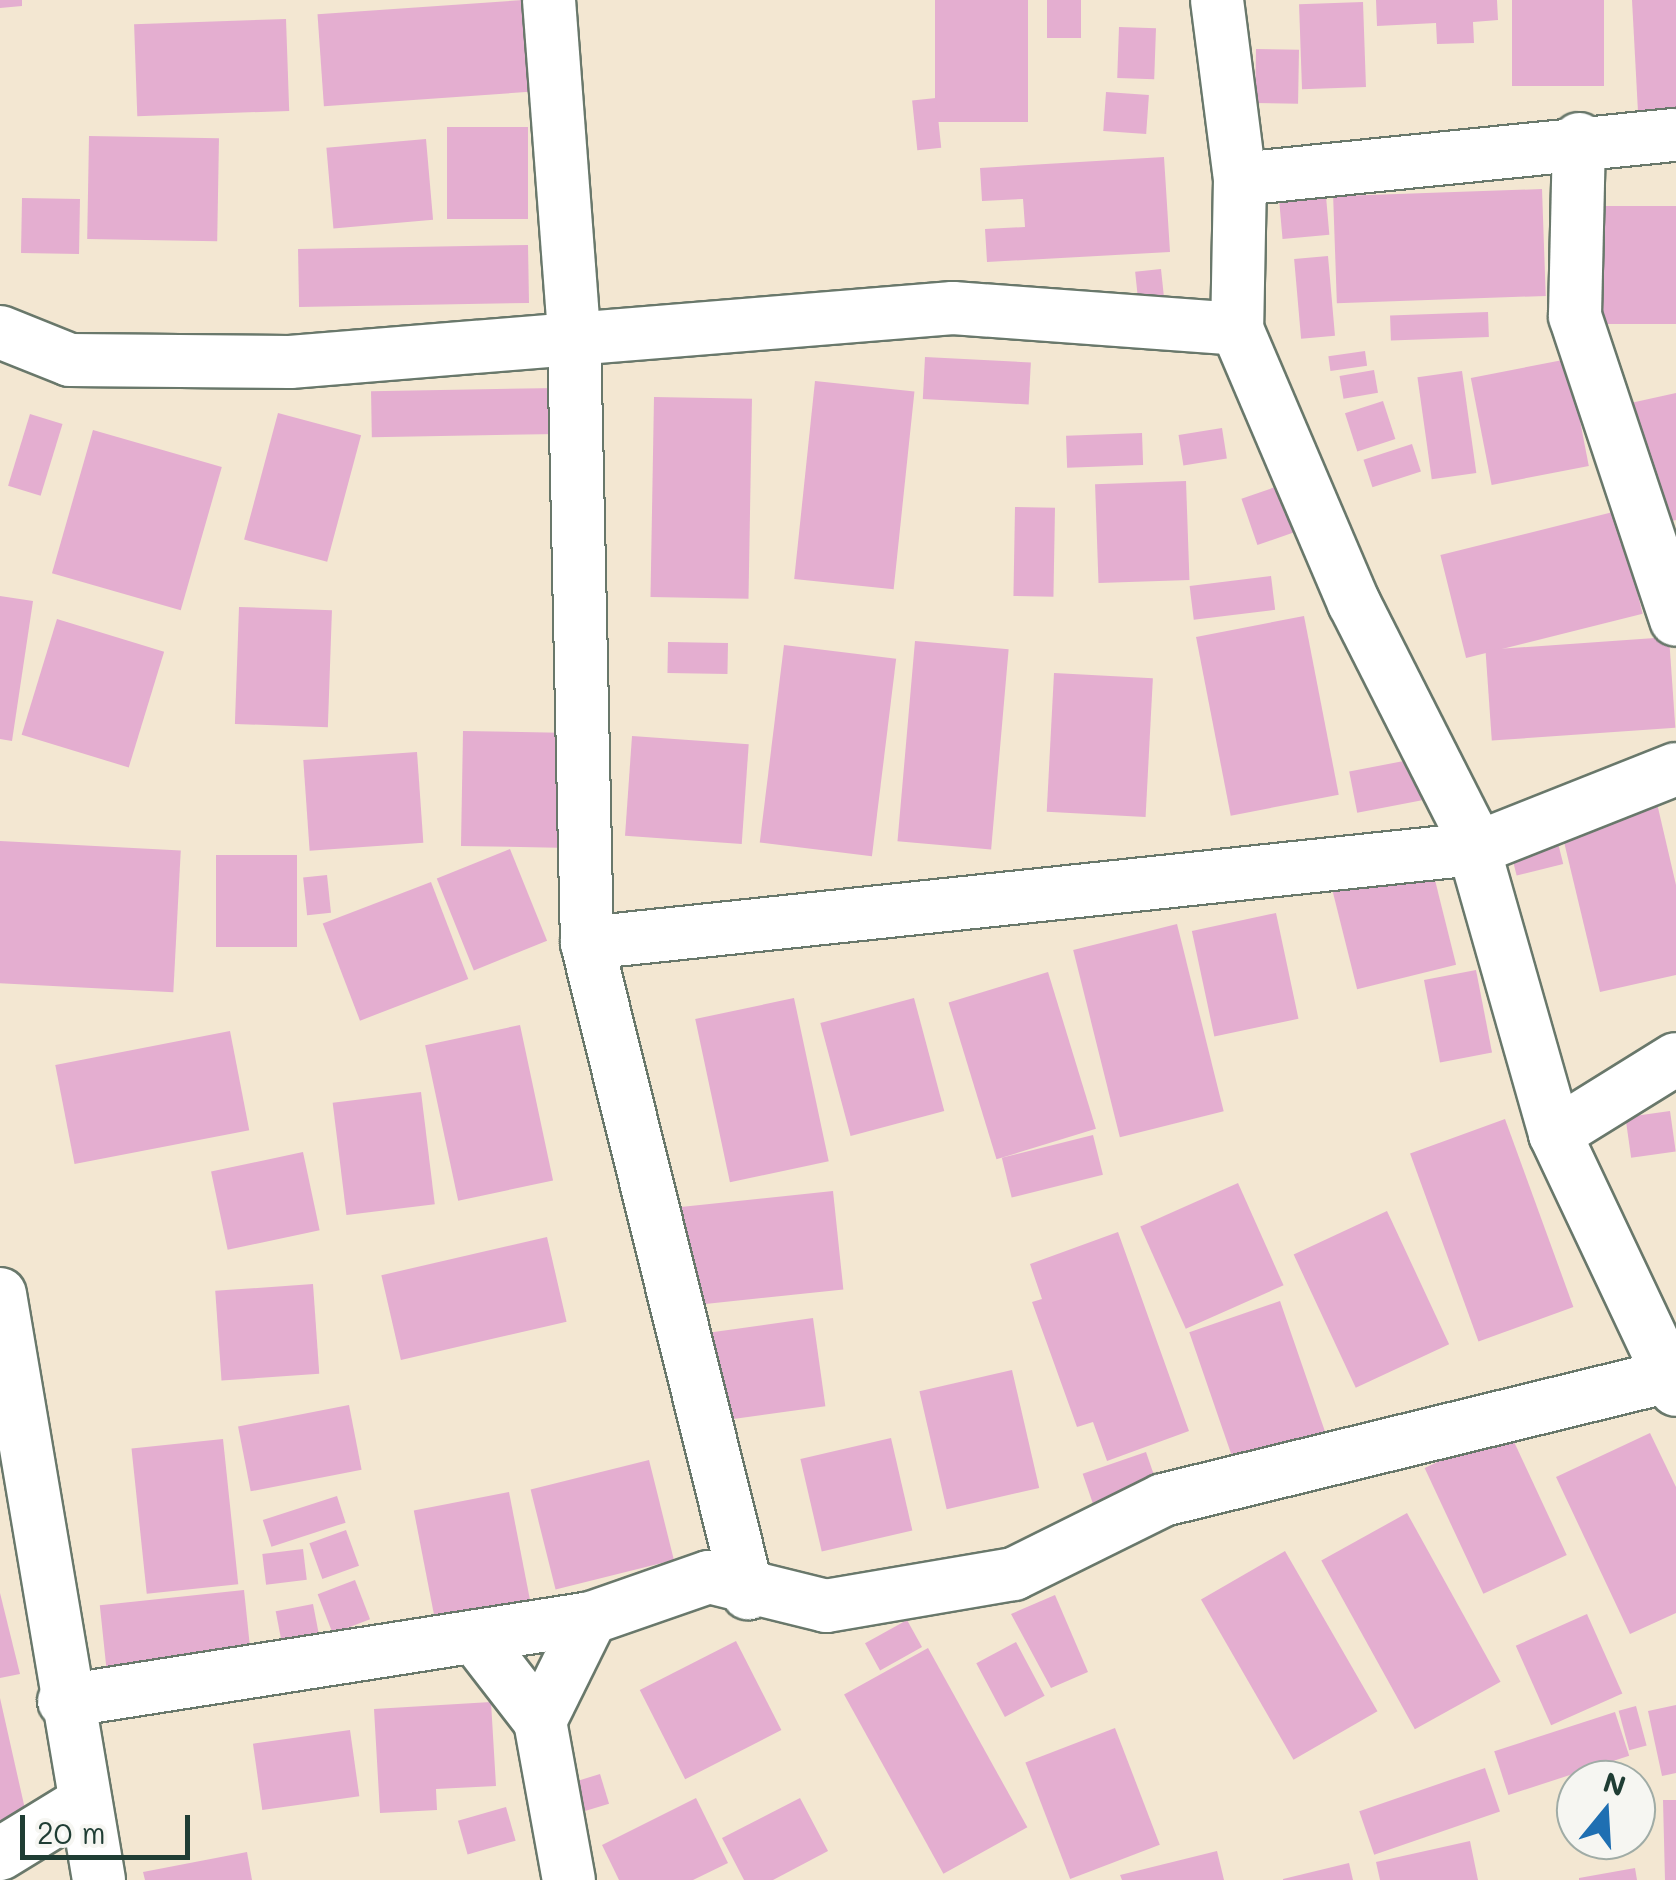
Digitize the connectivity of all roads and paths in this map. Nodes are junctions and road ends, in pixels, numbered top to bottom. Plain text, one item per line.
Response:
1 (549, 0) edge
2 (1217, 0) edge
3 (1676, 135) edge
4 (1580, 139) junction
5 (1240, 179) junction
6 (1238, 329) junction
7 (0, 332) edge
8 (574, 335) junction
9 (1676, 620) edge
10 (1676, 768) edge
11 (1474, 849) junction
12 (587, 943) junction
13 (1676, 1059) edge
14 (1555, 1134) junction
15 (0, 1294) edge
16 (1672, 1383) edge
17 (748, 1593) junction
18 (590, 1618) junction
19 (475, 1637) junction
20 (64, 1700) junction
21 (540, 1721) junction
22 (85, 1802) junction
23 (0, 1854) edge
24 (100, 1880) edge
25 (569, 1880) edge

1 - 8 street
2 - 5 street
3 - 4 street
4 - 5 street
4 - 9 street
5 - 6 street
6 - 8 street
6 - 11 street
7 - 8 street
8 - 12 street
10 - 11 street
11 - 12 street
11 - 14 street
12 - 17 street
13 - 14 street
14 - 16 street
15 - 20 street
16 - 17 street
17 - 18 street
18 - 19 street
18 - 21 street
19 - 20 street
19 - 21 street
20 - 22 street
21 - 25 street
22 - 23 street
22 - 24 street

